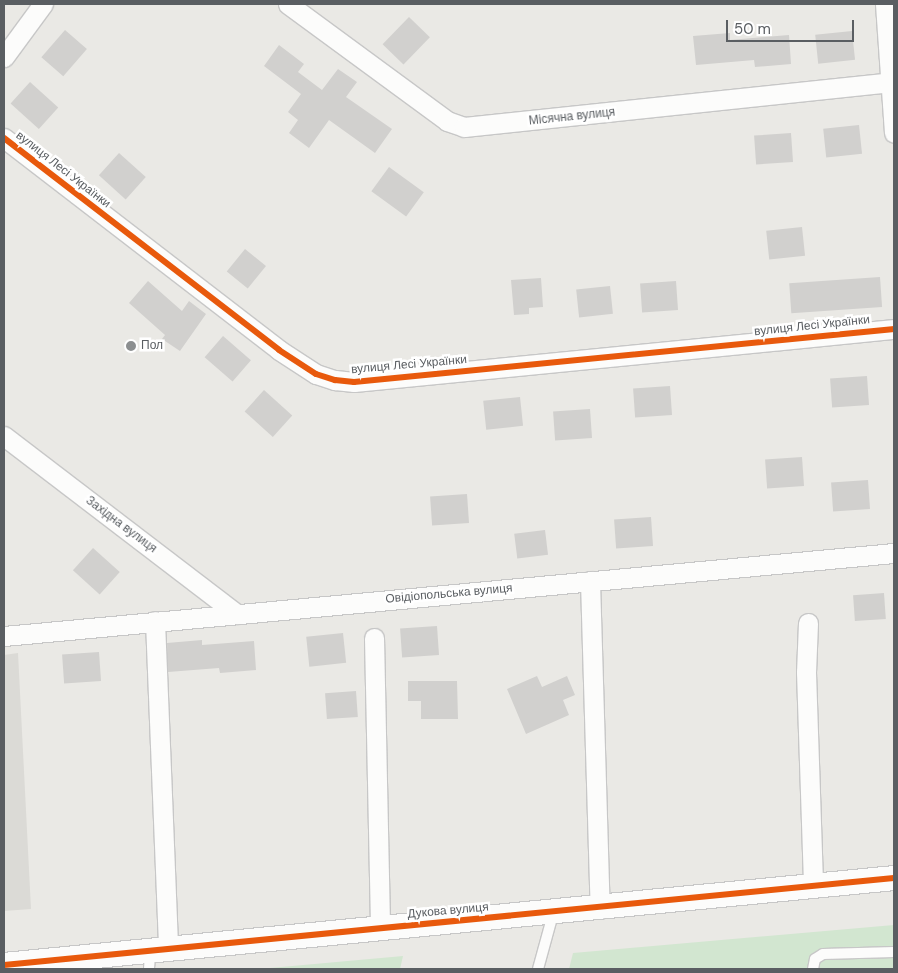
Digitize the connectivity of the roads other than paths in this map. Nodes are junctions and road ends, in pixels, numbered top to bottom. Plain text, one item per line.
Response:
1 (43, 4) edge
2 (288, 4) edge
3 (885, 4) edge
4 (4, 57) edge
5 (892, 83) edge
6 (894, 133) edge
7 (4, 138) edge
8 (894, 329) edge
9 (4, 436) edge
10 (894, 553) edge
11 (590, 581) junction
12 (237, 614) junction
13 (155, 622) junction
14 (808, 623) dead end
15 (4, 636) edge
16 (374, 638) dead end
17 (894, 878) edge
18 (814, 887) junction
19 (600, 909) junction
20 (553, 914) junction
21 (380, 928) junction
22 (894, 952) edge
23 (156, 958) edge
24 (4, 965) edge
25 (538, 969) edge
26 (813, 969) edge

1 - 4 street
2 - 5 street, Місячна вулиця
3 - 5 street
5 - 6 street
7 - 8 street, вулиця Лесі Українки
9 - 12 street, Західна вулиця
10 - 11 street, Овідіопольська вулиця
11 - 12 street, Овідіопольська вулиця
11 - 19 street
12 - 13 street, Овідіопольська вулиця
13 - 15 street, Овідіопольська вулиця
13 - 23 street
14 - 18 street
16 - 21 street
17 - 18 street, Дукова вулиця
18 - 19 street, Дукова вулиця
19 - 20 street, Дукова вулиця
20 - 21 street, Дукова вулиця
20 - 25 lane
21 - 23 street, Дукова вулиця
22 - 26 lane
23 - 24 street, Дукова вулиця

